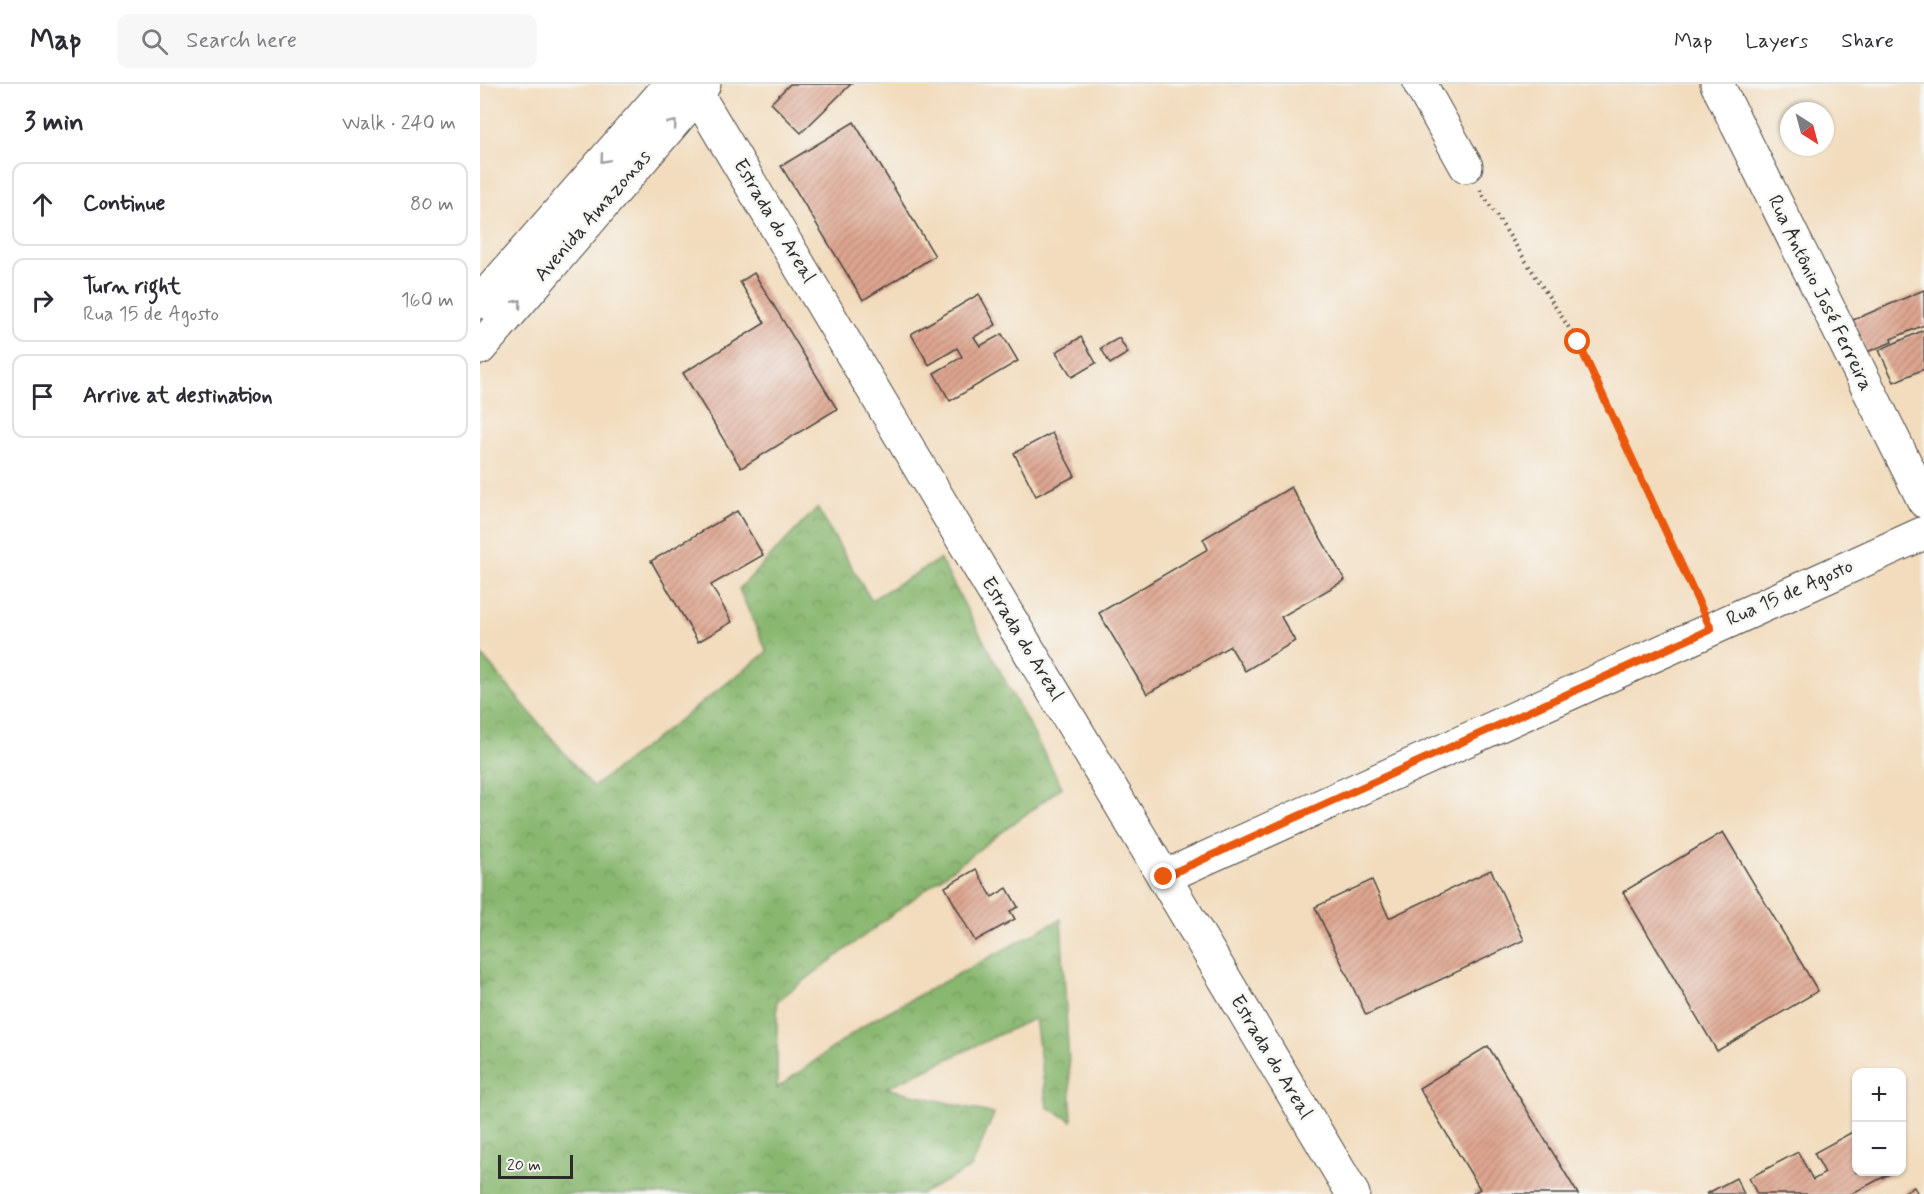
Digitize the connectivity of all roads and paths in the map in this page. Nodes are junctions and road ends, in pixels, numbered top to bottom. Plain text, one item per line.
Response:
1 (1420, 84) edge
2 (1717, 84) edge
3 (691, 87) edge
4 (1466, 166) joint
5 (480, 302) edge
6 (480, 348) edge
7 (1924, 501) edge
8 (1924, 533) edge
9 (1711, 629) junction
10 (1164, 877) junction
11 (1353, 1194) edge

1 - 4 street
2 - 7 street, Rua Antônio José Ferreira
3 -> 5 street, Avenida Amazonas
6 -> 3 street, Avenida Amazonas
3 - 10 street, Estrada do Areal
4 - 9 path
8 - 9 street, Rua 15 de Agosto
9 - 10 street, Rua 15 de Agosto
10 - 11 street, Estrada do Areal

